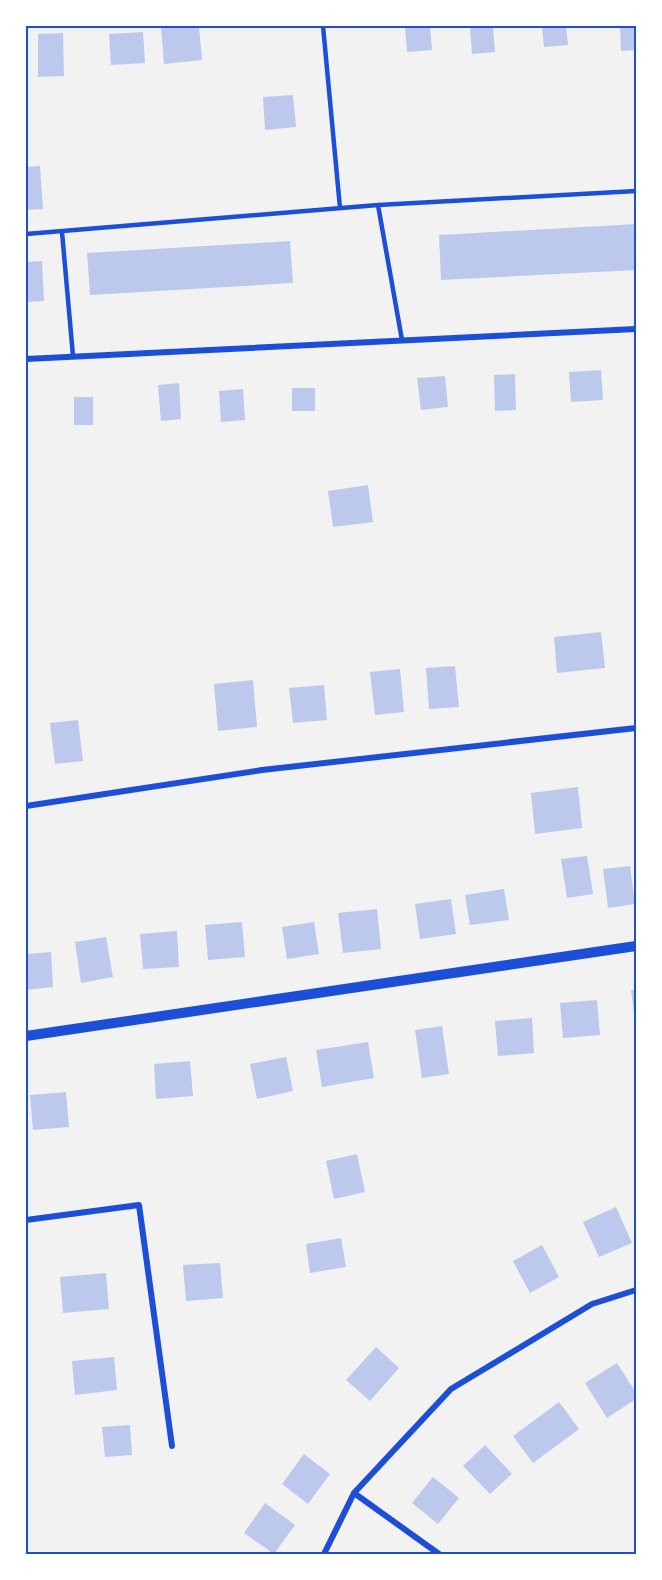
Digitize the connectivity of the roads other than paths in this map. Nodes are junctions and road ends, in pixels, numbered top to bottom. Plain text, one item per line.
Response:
1 (323, 26) edge
2 (636, 191) edge
3 (378, 205) junction
4 (340, 208) junction
5 (62, 232) junction
6 (26, 234) edge
7 (636, 329) edge
8 (402, 340) junction
9 (73, 356) junction
10 (26, 358) edge
11 (636, 728) edge
12 (26, 806) edge
13 (636, 946) edge
14 (26, 1036) edge
15 (26, 1220) edge
16 (636, 1290) edge
17 (172, 1446) dead end
18 (354, 1493) junction
19 (324, 1554) edge
20 (439, 1554) edge

1 - 4 lane
2 - 3 lane
3 - 4 lane
3 - 8 lane
4 - 5 lane
5 - 6 lane
5 - 9 lane
7 - 8 street
8 - 9 street
9 - 10 street
11 - 12 street
13 - 14 street
15 - 17 street
16 - 18 street
18 - 19 street
18 - 20 street

